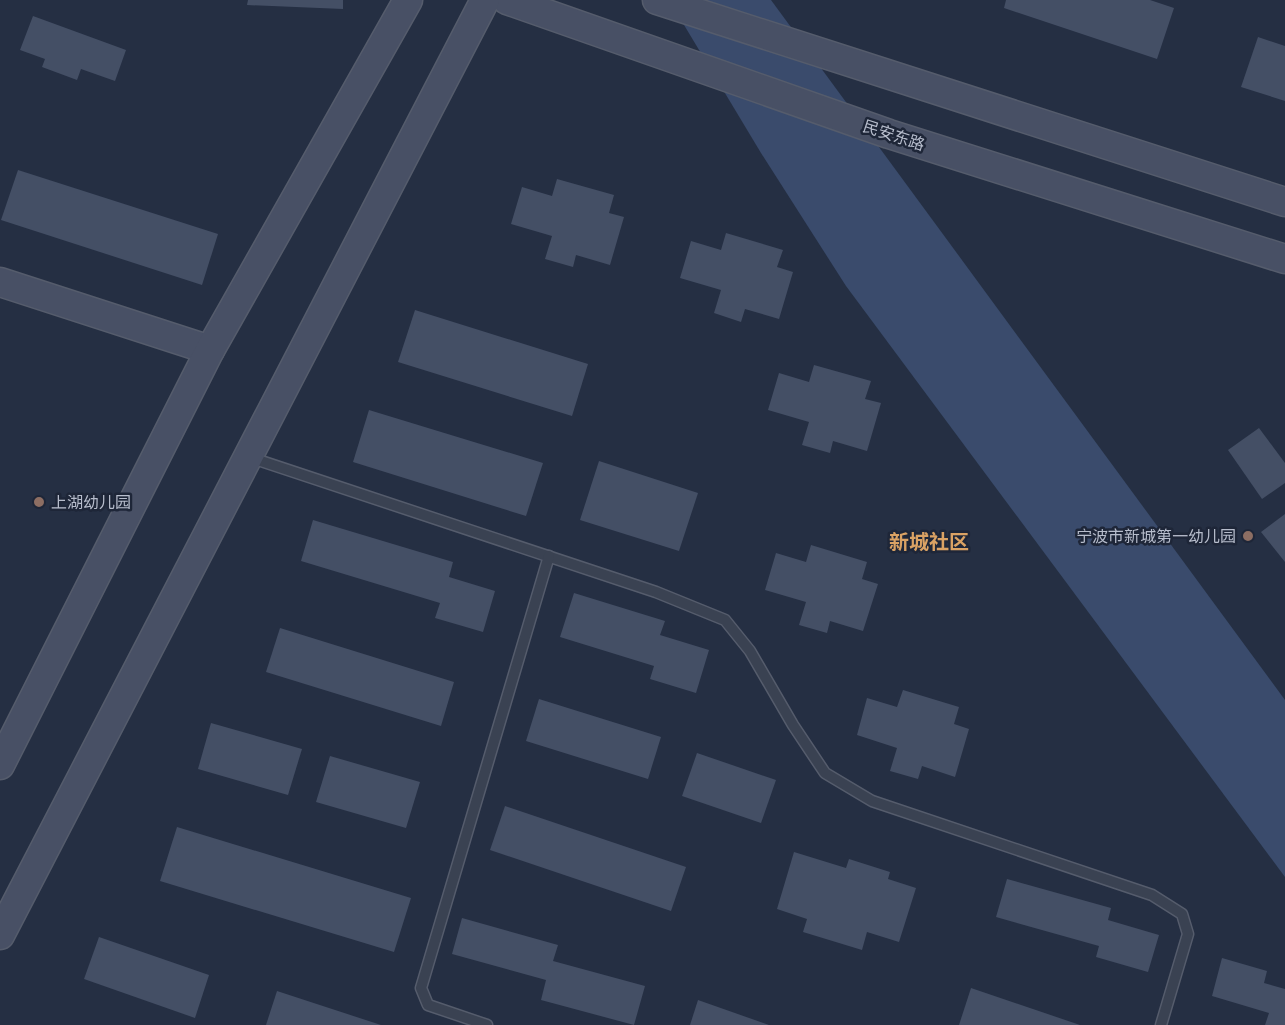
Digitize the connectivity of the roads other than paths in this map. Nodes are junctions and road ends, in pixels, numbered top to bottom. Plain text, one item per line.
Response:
1 (408, 0) edge
2 (485, 0) edge
3 (507, 0) edge
4 (657, 0) edge
5 (1285, 202) edge
6 (1285, 259) edge
7 (0, 282) edge
8 (210, 350) junction
9 (248, 457) junction
10 (549, 556) junction
11 (0, 765) edge
12 (0, 935) edge
13 (487, 1025) edge
14 (1161, 1025) edge

1 - 8 main road
2 - 9 main road
3 - 6 main road, 民安东路
4 - 5 main road
7 - 8 main road
8 - 11 main road
9 - 10 lane
9 - 12 main road
10 - 13 lane
10 - 14 lane

